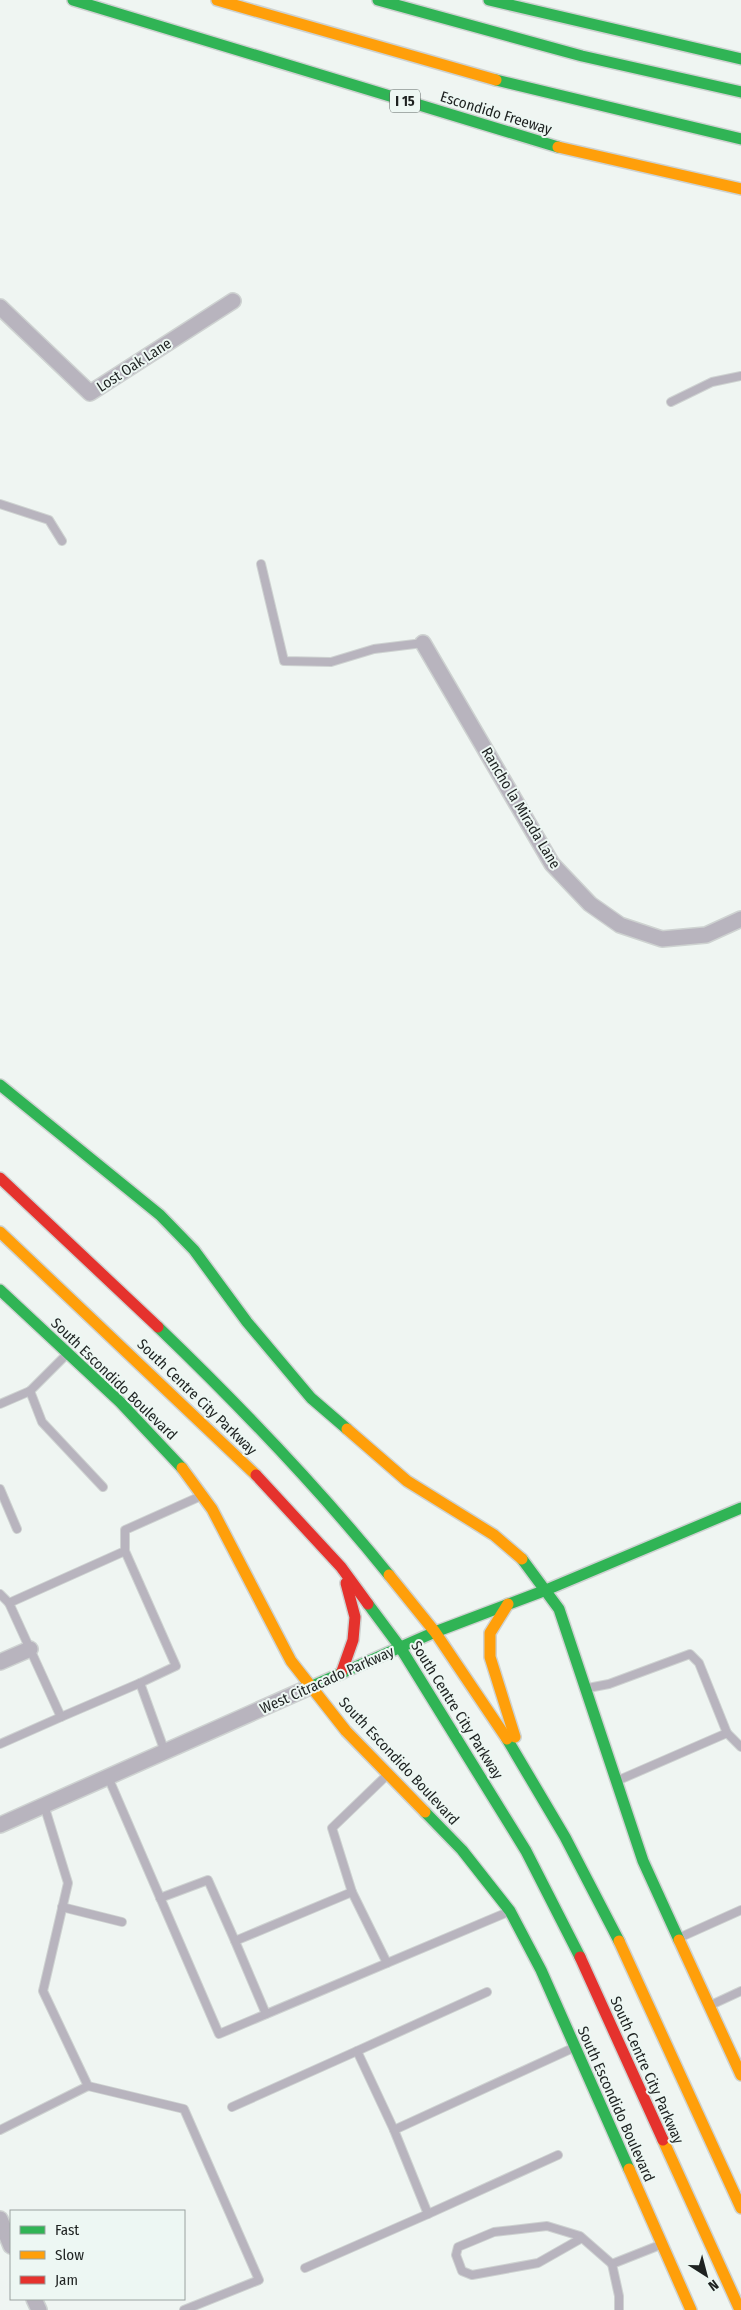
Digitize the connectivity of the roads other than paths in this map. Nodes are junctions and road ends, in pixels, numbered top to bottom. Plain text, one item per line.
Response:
1 (73, 0) edge
2 (217, 0) edge
3 (378, 0) edge
4 (489, 0) edge
5 (741, 60) edge
6 (741, 92) edge
7 (741, 139) edge
8 (741, 189) edge
9 (233, 301) dead end
10 (0, 307) edge
11 (741, 376) edge
12 (671, 402) dead end
13 (0, 504) edge
14 (62, 541) dead end
15 (261, 564) dead end
16 (423, 644) joint
17 (741, 919) edge
18 (0, 1085) edge
19 (0, 1178) edge
20 (0, 1232) edge
21 (1, 1293) edge
22 (68, 1353) junction
23 (30, 1391) junction
24 (0, 1404) edge
25 (103, 1487) dead end
26 (0, 1490) edge
27 (203, 1496) junction
28 (741, 1508) edge
29 (17, 1529) dead end
30 (125, 1551) junction
31 (341, 1567) junction
32 (546, 1590) junction
33 (0, 1594) edge
34 (8, 1603) junction
35 (508, 1604) junction
36 (434, 1632) junction
37 (400, 1648) junction
38 (30, 1649) junction
39 (0, 1662) edge
40 (341, 1674) junction
41 (140, 1683) junction
42 (310, 1687) junction
43 (587, 1688) junction
44 (62, 1717) junction
45 (727, 1733) junction
46 (0, 1744) edge
47 (741, 1748) edge
48 (165, 1752) junction
49 (523, 1764) junction
50 (388, 1775) junction
51 (108, 1777) junction
52 (617, 1780) junction
53 (44, 1805) junction
54 (0, 1824) edge
55 (352, 1892) junction
56 (160, 1898) junction
57 (62, 1907) junction
58 (741, 1910) edge
59 (510, 1911) junction
60 (122, 1922) dead end
61 (679, 1938) junction
62 (235, 1941) junction
63 (387, 1963) junction
64 (741, 1991) edge
65 (487, 1992) dead end
66 (710, 2005) junction
67 (266, 2014) junction
68 (575, 2047) junction
69 (358, 2051) junction
70 (741, 2076) edge
71 (88, 2086) junction
72 (232, 2107) dead end
73 (0, 2130) edge
74 (394, 2130) junction
75 (558, 2155) dead end
76 (741, 2208) edge
77 (428, 2214) junction
78 (0, 2220) edge
79 (582, 2238) junction
80 (10, 2244) edge
81 (662, 2244) junction
82 (612, 2264) junction
83 (305, 2268) dead end
84 (184, 2310) edge
85 (619, 2310) edge
86 (691, 2310) edge
87 (740, 2310) edge

1 - 8 main road, Escondido Freeway / I 15
2 - 7 main road
3 - 6 main road
4 - 5 main road
9 - 10 street, Lost Oak Lane
11 - 12 lane
13 - 14 lane
15 - 16 lane
16 - 17 street, Rancho la Mirada Lane
18 - 32 main road
19 - 36 main road, South Centre City Parkway
20 - 31 main road, South Centre City Parkway
21 - 22 main road, South Escondido Boulevard
22 - 23 lane
22 - 27 main road, South Escondido Boulevard
23 - 24 lane
23 - 25 lane
26 - 29 lane
27 - 30 lane
27 - 42 main road, South Escondido Boulevard
28 - 32 main road, West Citracado Parkway
30 - 34 lane
30 - 41 lane
31 - 37 main road, South Centre City Parkway
31 - 40 main road
32 - 35 main road, West Citracado Parkway
32 - 43 main road
33 - 34 lane
34 - 38 lane
35 - 36 main road, West Citracado Parkway
35 - 49 main road
36 - 37 main road, West Citracado Parkway
36 - 49 main road, South Centre City Parkway
37 - 40 main road, West Citracado Parkway
37 - 87 main road, South Centre City Parkway
38 - 39 street
38 - 44 lane
40 - 42 main road, West Citracado Parkway
41 - 44 lane
41 - 48 lane
42 - 48 street, West Citracado Parkway
42 - 50 main road, South Escondido Boulevard
43 - 45 lane
43 - 52 main road
44 - 46 lane
45 - 47 lane
45 - 52 lane
48 - 51 street, West Citracado Parkway
49 - 76 main road, South Centre City Parkway
50 - 55 lane
50 - 59 main road, South Escondido Boulevard
51 - 53 street, West Citracado Parkway
51 - 56 lane
52 - 61 main road
53 - 54 street, West Citracado Parkway
53 - 57 lane
55 - 62 lane
55 - 63 lane
56 - 62 lane
56 - 67 lane
57 - 60 lane
57 - 71 lane
58 - 61 lane
59 - 63 lane
59 - 68 main road, South Escondido Boulevard
61 - 66 main road
62 - 67 lane
63 - 67 lane
64 - 66 lane
65 - 69 lane
66 - 70 main road
68 - 74 lane
68 - 81 main road, South Escondido Boulevard
69 - 72 lane
69 - 74 lane
71 - 73 lane
71 - 84 lane
74 - 77 lane
75 - 77 lane
77 - 83 lane
78 - 80 street
79 - 79 lane
79 - 82 lane
81 - 82 lane
81 - 86 main road, South Escondido Boulevard
82 - 85 lane

